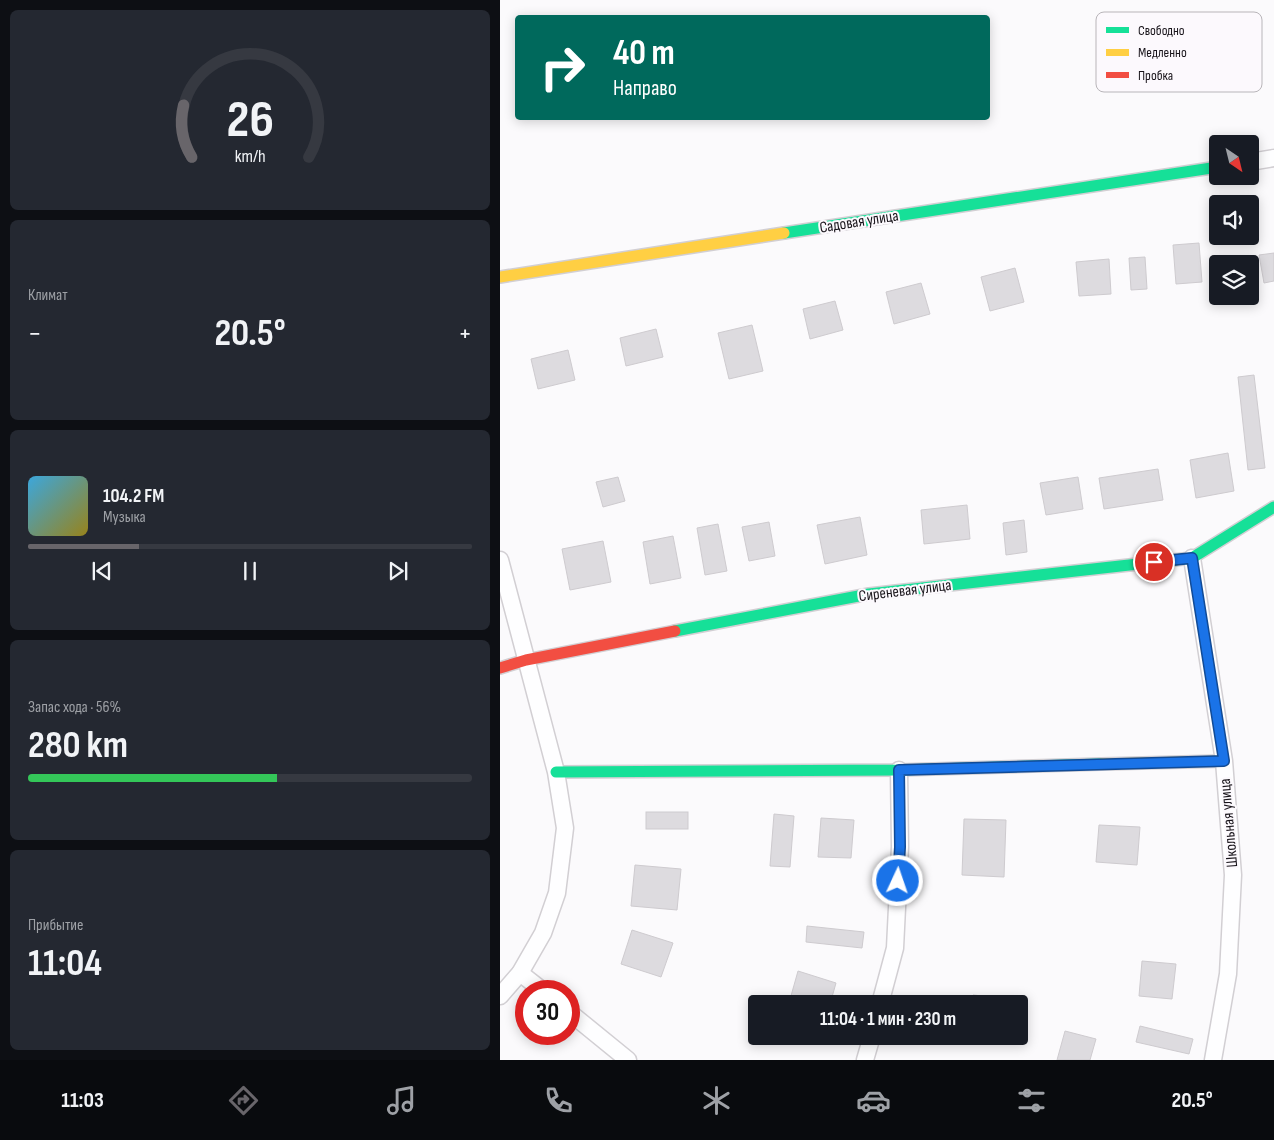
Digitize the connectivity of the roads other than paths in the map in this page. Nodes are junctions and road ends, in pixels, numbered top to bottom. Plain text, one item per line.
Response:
1 (1274, 158) edge
2 (1259, 160) edge
3 (1209, 168) edge
4 (500, 277) edge
5 (1274, 507) edge
6 (1192, 558) junction
7 (500, 560) edge
8 (526, 660) junction
9 (500, 668) edge
10 (1224, 761) junction
11 (899, 770) junction
12 (556, 772) junction
13 (520, 973) junction
14 (529, 980) edge
15 (882, 995) edge
16 (500, 996) edge
17 (580, 1021) edge
18 (869, 1045) edge
19 (628, 1060) edge
20 (865, 1060) edge
21 (1214, 1060) edge

1 - 2 street
3 - 4 street, Садовая улица
5 - 6 street, Сиреневая улица
6 - 8 street, Сиреневая улица
6 - 10 street, Школьная улица
7 - 8 street
8 - 9 street, Сиреневая улица
8 - 12 street
10 - 11 street
10 - 21 street, Школьная улица
11 - 12 street
11 - 15 street
12 - 13 street
13 - 14 street
13 - 16 street
17 - 19 street
18 - 20 street

